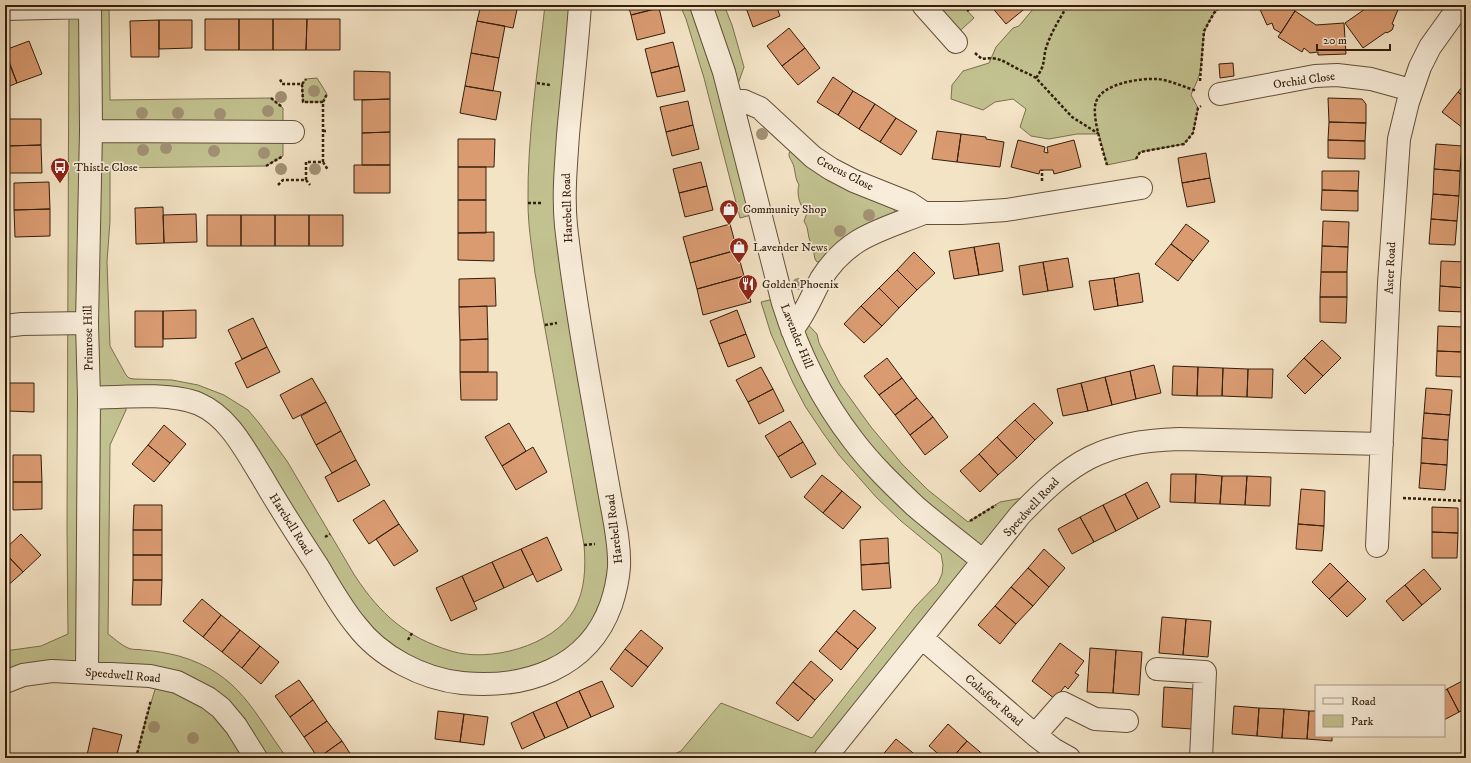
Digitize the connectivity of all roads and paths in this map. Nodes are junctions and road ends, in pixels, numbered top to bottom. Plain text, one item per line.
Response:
1 (580, 5) edge
2 (701, 5) edge
3 (923, 5) edge
4 (974, 5) edge
5 (1068, 5) edge
6 (1222, 5) edge
7 (1460, 5) edge
8 (90, 6) edge
9 (5, 9) edge
10 (967, 11) dead end
11 (964, 46) joint
12 (1036, 78) junction
13 (306, 79) dead end
14 (302, 84) dead end
15 (1411, 90) junction
16 (328, 94) dead end
17 (271, 98) dead end
18 (1212, 100) joint
19 (732, 101) junction
20 (323, 102) dead end
21 (282, 108) dead end
22 (91, 131) junction
23 (323, 131) dead end
24 (293, 132) dead end
25 (328, 132) dead end
26 (1099, 134) junction
27 (283, 156) dead end
28 (1136, 159) dead end
29 (324, 162) dead end
30 (1107, 165) dead end
31 (266, 166) dead end
32 (328, 170) dead end
33 (306, 180) dead end
34 (310, 185) dead end
35 (1141, 188) dead end
36 (924, 213) junction
37 (87, 323) junction
38 (5, 326) edge
39 (792, 330) junction
40 (89, 398) junction
41 (1382, 444) junction
42 (1380, 498) junction
43 (1466, 501) edge
44 (1377, 546) dead end
45 (983, 561) junction
46 (922, 638) junction
47 (1157, 669) dead end
48 (87, 672) junction
49 (5, 682) edge
50 (152, 696) dead end
51 (1127, 721) dead end
52 (1035, 735) junction
53 (136, 758) edge
54 (256, 758) edge
55 (825, 758) edge
56 (1069, 758) edge
57 (1201, 758) edge

1 - 40 street, Harebell Road
2 - 19 street, Lavender Hill
3 - 11 street
4 - 10 path
5 - 12 path
6 - 26 path
7 - 15 street, Aster Road
8 - 9 street
8 - 22 street, Primrose Hill
11 - 12 path
12 - 26 path
13 - 14 path
15 - 18 street, Orchid Close
15 - 41 street, Aster Road
16 - 20 path
17 - 21 path
18 - 28 path
19 - 36 street, Crocus Close
19 - 39 street, Lavender Hill
22 - 24 street
22 - 37 street, Primrose Hill
23 - 25 path
26 - 30 path
27 - 31 path
29 - 32 path
33 - 34 path
35 - 36 street
36 - 39 street
37 - 38 street
37 - 40 street, Primrose Hill
39 - 45 street, Lavender Hill
40 - 48 street, Primrose Hill
41 - 42 street, Aster Road
41 - 45 street, Speedwell Road
42 - 43 path
42 - 44 street, Aster Road
45 - 46 street, Speedwell Road
46 - 52 street, Coltsfoot Road
46 - 55 street, Speedwell Road
47 - 57 street
48 - 49 street, Speedwell Road
48 - 54 street, Speedwell Road
50 - 53 path
51 - 52 street
52 - 56 street, Coltsfoot Road

